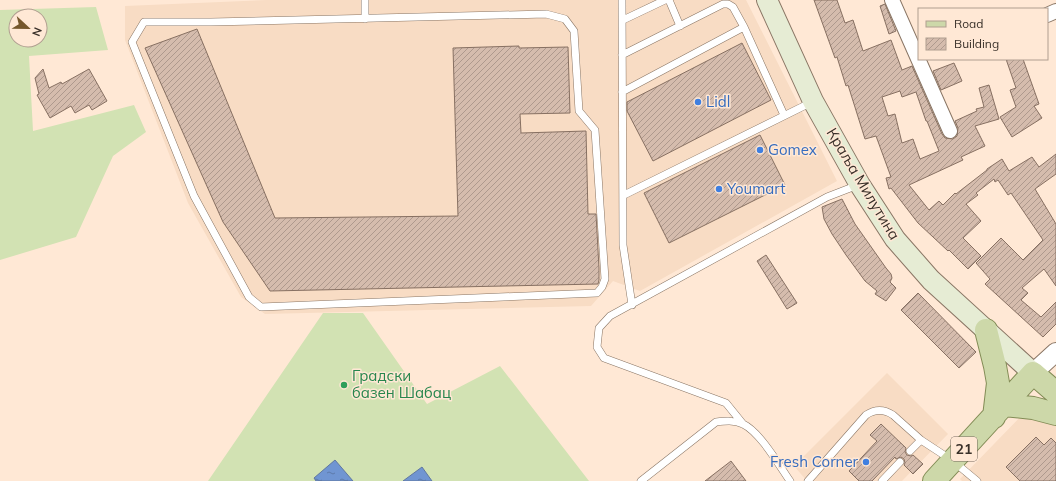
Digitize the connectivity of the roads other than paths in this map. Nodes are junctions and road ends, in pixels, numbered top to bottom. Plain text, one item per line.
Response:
1 (365, 0) edge
2 (622, 0) edge
3 (767, 0) edge
4 (892, 0) edge
5 (365, 19) junction
6 (623, 20) junction
7 (680, 26) junction
8 (744, 27) junction
9 (622, 55) junction
10 (918, 59) edge
11 (919, 60) edge
12 (622, 92) junction
13 (813, 101) junction
14 (784, 115) junction
15 (950, 131) dead end
16 (860, 184) junction
17 (624, 195) junction
18 (632, 305) junction
19 (986, 330) junction
20 (1056, 352) edge
21 (1034, 373) junction
22 (1056, 393) edge
23 (999, 411) junction
24 (1056, 414) edge
25 (744, 424) junction
26 (920, 440) junction
27 (910, 451) dead end
28 (953, 461) junction
29 (900, 462) dead end
30 (641, 481) edge
31 (790, 481) edge
32 (808, 481) edge
33 (882, 481) edge
34 (934, 481) edge
35 (977, 481) edge

1 - 5 lane
2 - 6 lane
3 - 13 main road, Краља Милутина
4 - 10 street
5 - 5 lane
6 - 7 lane
6 - 9 lane
7 - 8 lane
7 - 9 lane
8 - 12 lane
8 - 14 lane
9 - 12 lane
11 - 15 street
12 - 17 lane
13 - 14 lane
13 - 16 main road, Краља Милутина
14 - 17 lane
16 - 18 lane
16 - 19 main road, Краља Милутина
17 - 18 lane
18 - 25 lane
19 - 21 main road, Краља Милутина
19 - 23 main road
20 - 21 street
21 - 22 main road
21 - 23 main road, 21
23 - 24 main road
23 - 28 main road, 21
25 - 30 lane
25 - 31 lane
26 - 27 lane
26 - 28 lane
26 - 32 lane
28 - 34 main road, 21
28 - 35 lane
29 - 33 lane

